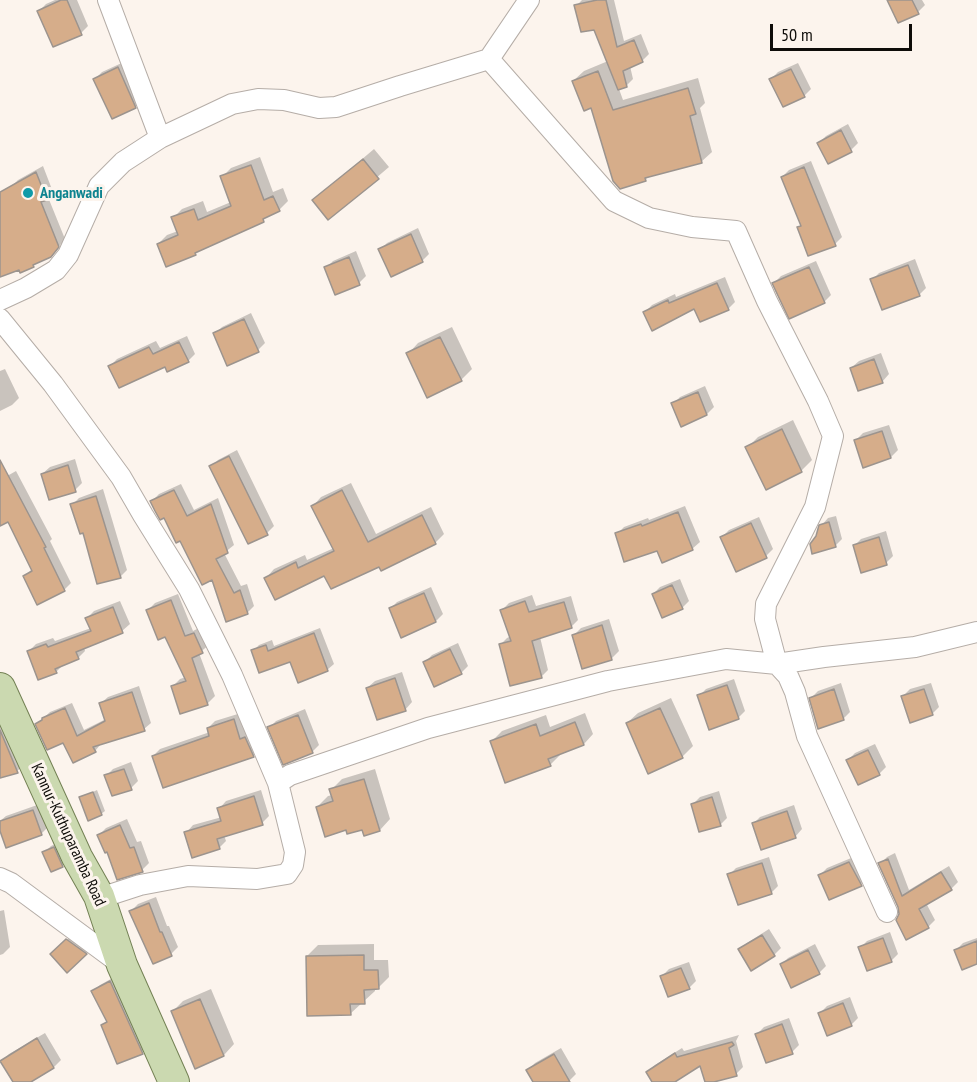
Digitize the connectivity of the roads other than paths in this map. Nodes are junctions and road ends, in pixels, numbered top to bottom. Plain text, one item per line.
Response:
1 (108, 0) edge
2 (529, 0) edge
3 (489, 59) junction
4 (160, 138) junction
5 (0, 300) edge
6 (0, 319) edge
7 (977, 633) edge
8 (777, 664) junction
9 (0, 688) edge
10 (278, 783) junction
11 (0, 878) edge
12 (100, 898) junction
13 (887, 912) dead end
14 (122, 965) junction
15 (174, 1082) edge

1 - 4 street
2 - 3 street
3 - 4 street
3 - 8 street
4 - 5 street
6 - 10 street
7 - 8 street
8 - 10 street
8 - 13 street
9 - 12 main road, Kannur-Kuthuparamba Road
10 - 12 street
11 - 14 street
12 - 14 main road, Kannur-Kuthuparamba Road
14 - 15 main road, Kannur-Kuthuparamba Road

